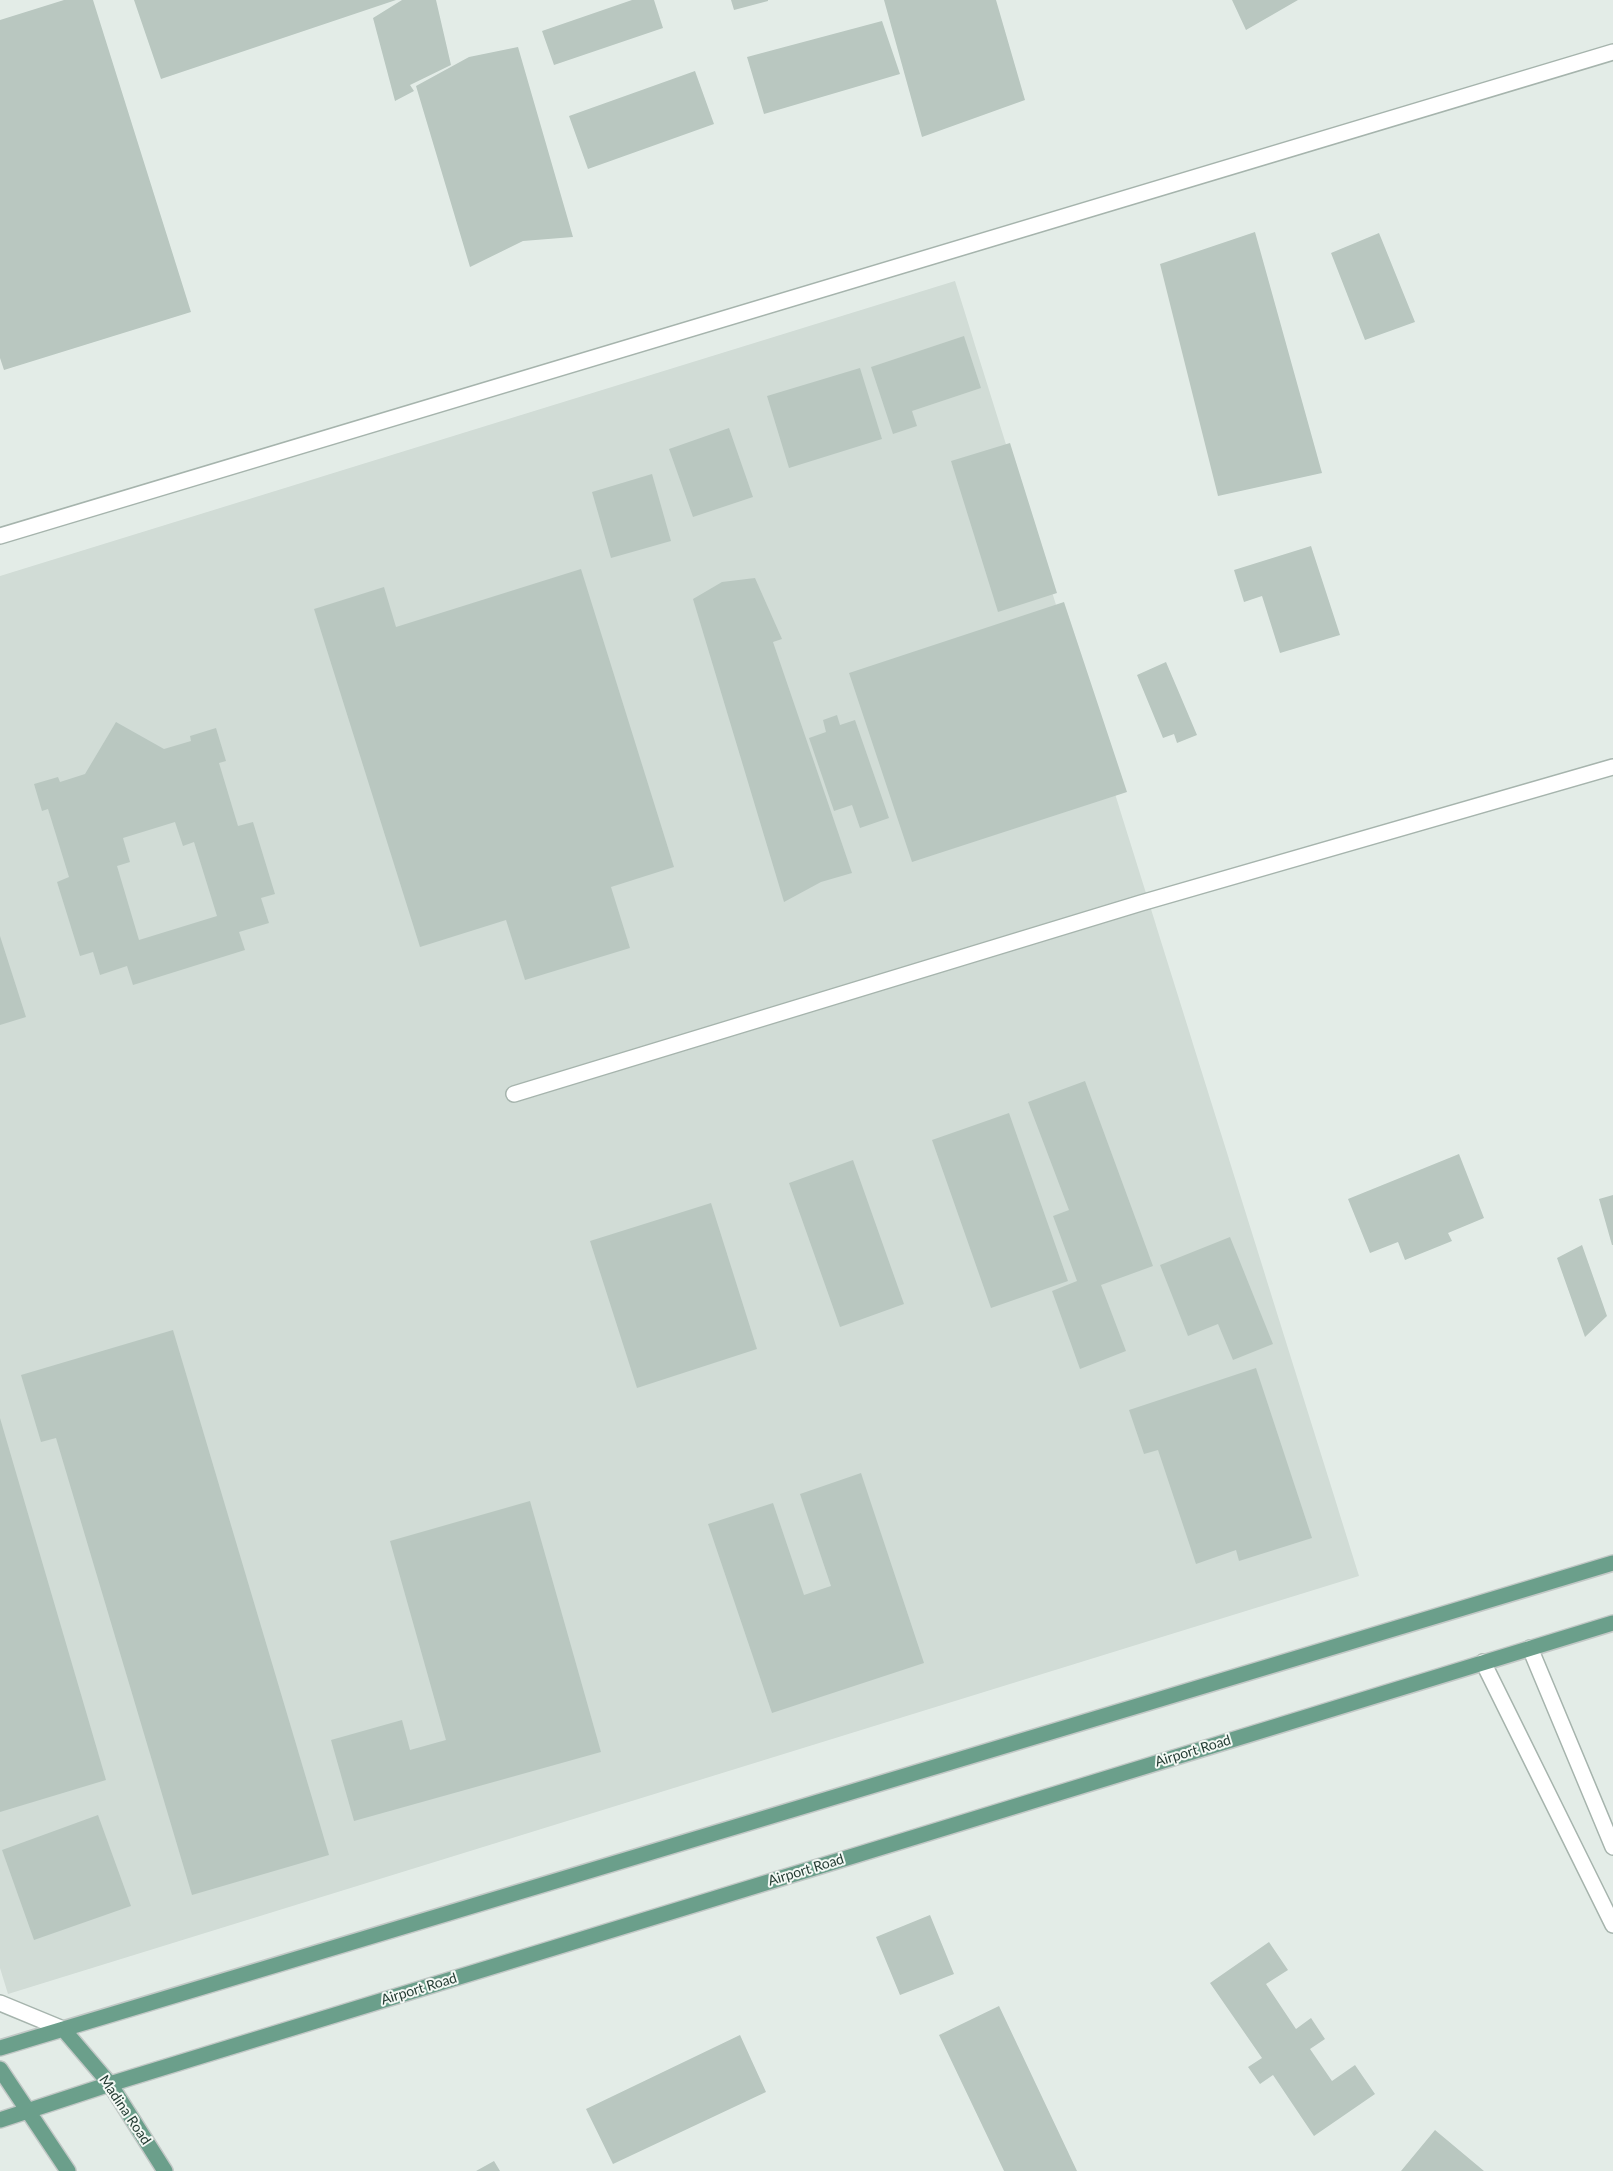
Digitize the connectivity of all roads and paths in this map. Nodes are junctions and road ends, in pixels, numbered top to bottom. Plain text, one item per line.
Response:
1 (1613, 52) edge
2 (0, 536) edge
3 (1613, 767) edge
4 (514, 1094) dead end
5 (1613, 1563) edge
6 (1613, 1623) edge
7 (1530, 1648) junction
8 (1483, 1662) junction
9 (1613, 1847) edge
10 (1613, 1925) edge
11 (0, 2003) edge
12 (63, 2029) junction
13 (0, 2048) edge
14 (0, 2069) edge
15 (110, 2084) junction
16 (28, 2112) junction
17 (0, 2120) edge
18 (68, 2171) edge
19 (165, 2171) edge

1 - 2 street
3 - 4 street
5 - 12 main road
6 - 7 main road, Airport Road
7 - 8 main road, Airport Road
7 - 9 street
8 - 10 street
8 - 15 main road, Airport Road
11 - 12 street
12 - 13 main road
12 - 15 main road, Madina Road
14 - 16 main road
15 - 16 main road, Airport Road
15 - 19 main road, Madina Road
16 - 17 main road, Airport Road
16 - 18 main road

